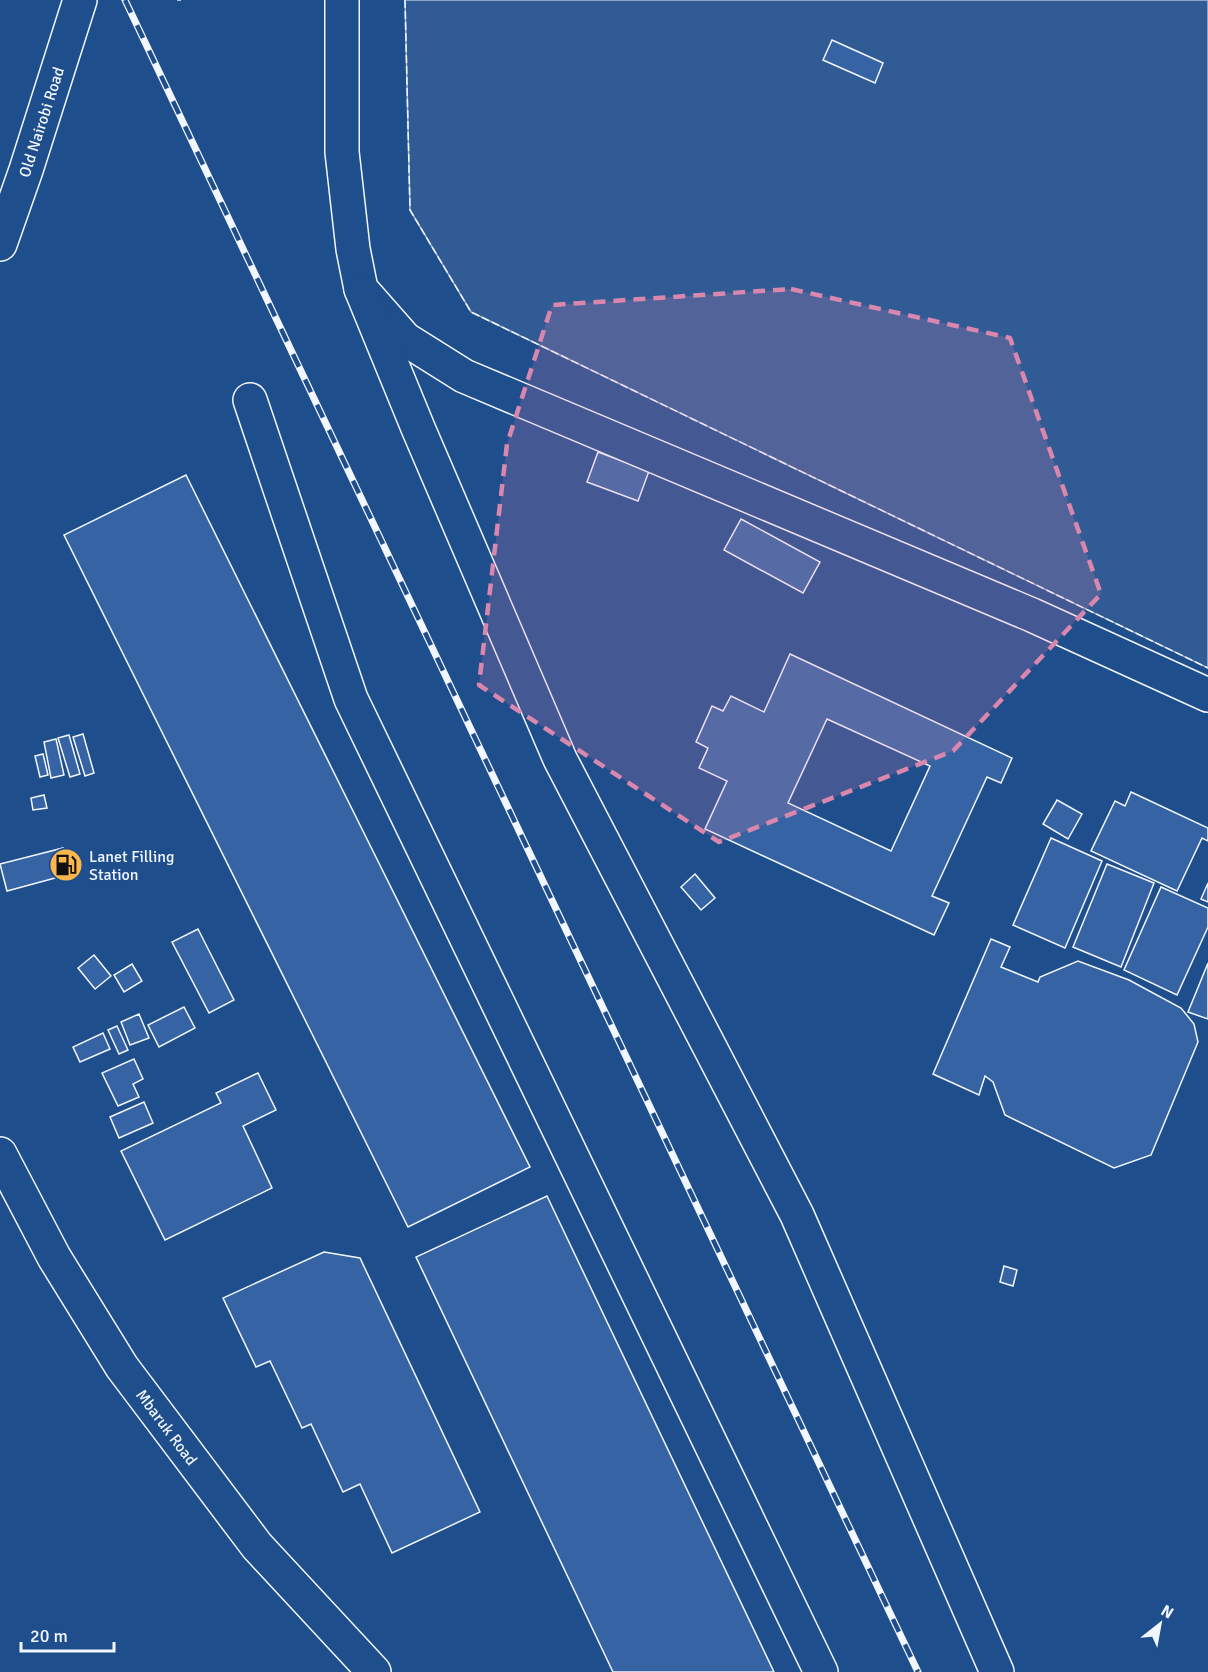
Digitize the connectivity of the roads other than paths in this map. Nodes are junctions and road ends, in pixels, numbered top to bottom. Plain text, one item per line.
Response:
1 (342, 0) edge
2 (78, 5) edge
3 (0, 244) edge
4 (361, 288) junction
5 (250, 400) dead end
6 (1208, 695) edge
7 (0, 1154) edge
8 (374, 1672) edge
9 (821, 1672) edge
10 (998, 1672) edge

1 - 4 main road
2 - 3 main road, Old Nairobi Road
4 - 6 main road
4 - 10 main road
5 - 9 main road
7 - 8 main road, Mbaruk Road

